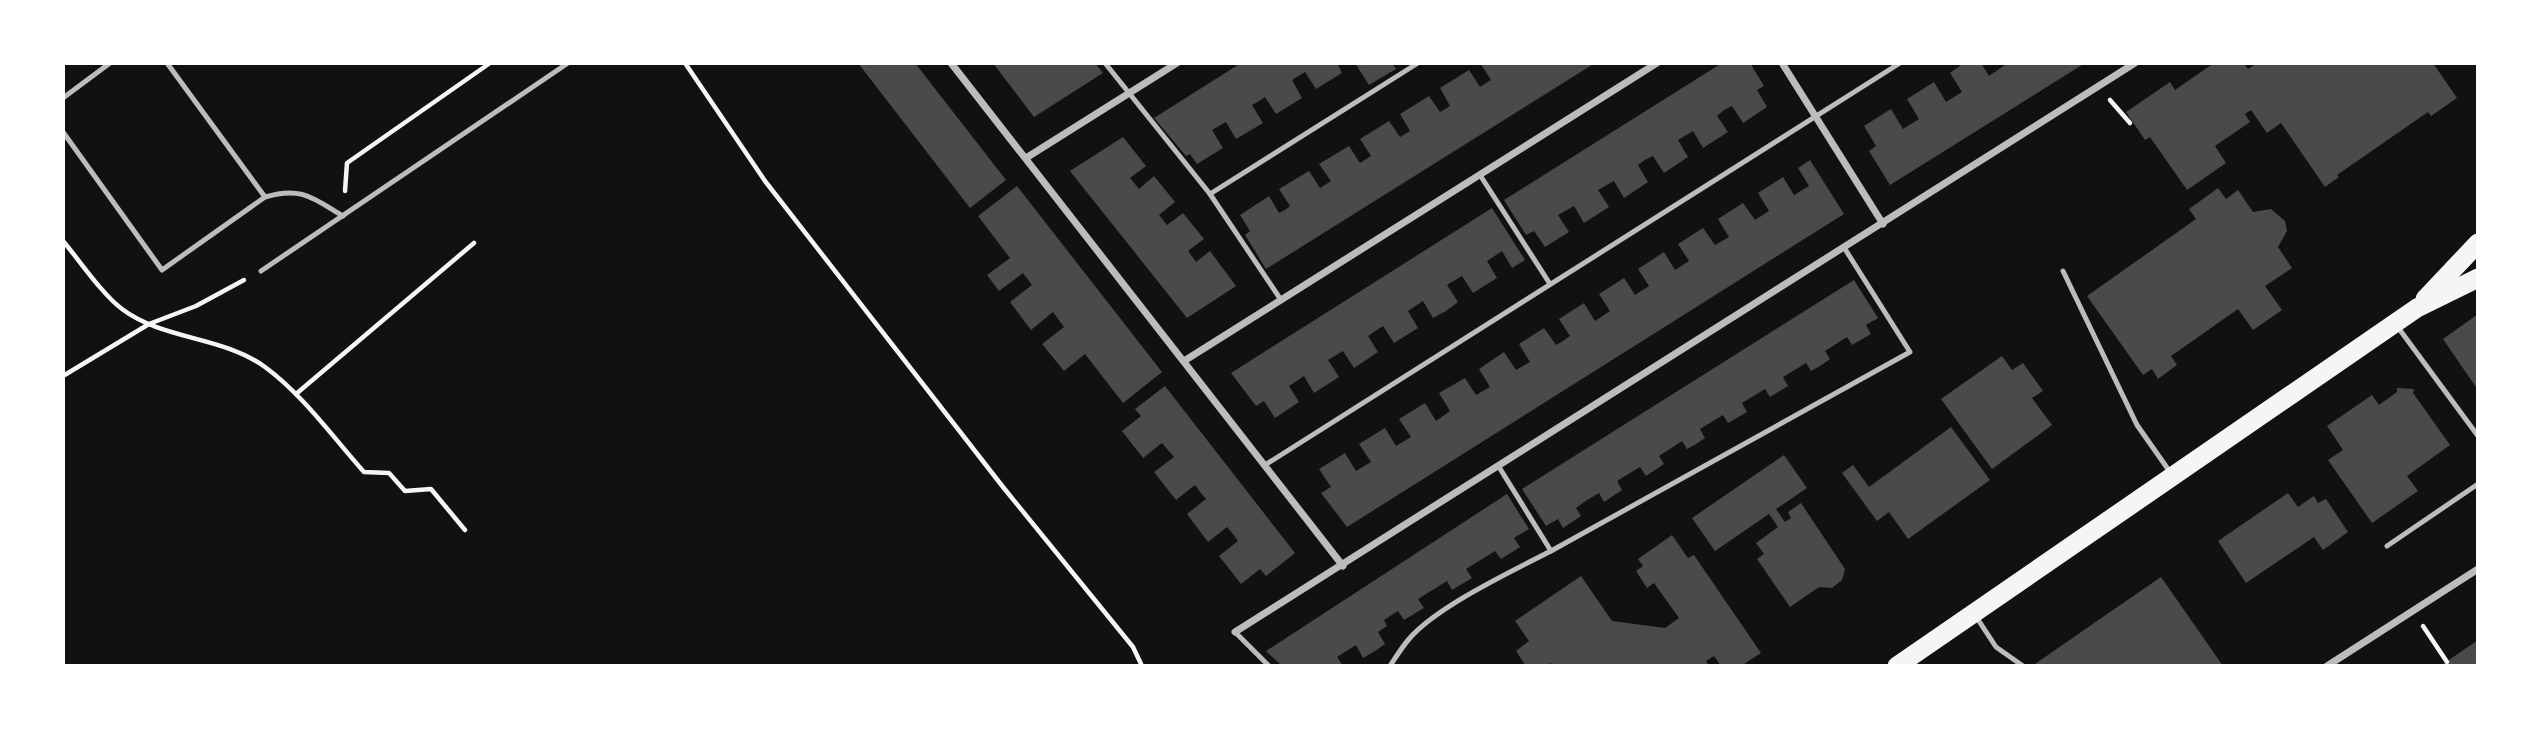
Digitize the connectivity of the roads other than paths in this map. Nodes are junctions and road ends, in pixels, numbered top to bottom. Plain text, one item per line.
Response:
1 (110, 63) edge
2 (167, 63) edge
3 (568, 63) edge
4 (951, 63) edge
5 (1105, 63) edge
6 (1177, 63) edge
7 (1657, 63) edge
8 (1782, 63) edge
9 (1900, 63) edge
10 (2135, 63) edge
11 (1416, 64) edge
12 (1128, 93) junction
13 (63, 98) edge
14 (1815, 116) junction
15 (63, 132) edge
16 (1026, 158) junction
17 (1480, 175) junction
18 (1210, 194) junction
19 (265, 197) junction
20 (343, 216) junction
21 (1883, 224) junction
22 (2478, 243) edge
23 (1845, 249) junction
24 (261, 271) road end
25 (2063, 271) dead end
26 (2478, 278) edge
27 (1550, 284) junction
28 (1281, 300) junction
29 (2417, 308) junction
30 (2395, 323) junction
31 (1184, 361) junction
32 (2478, 436) edge
33 (1265, 465) junction
34 (1499, 467) junction
35 (2172, 474) junction
36 (2478, 484) edge
37 (2387, 545) dead end
38 (1551, 551) junction
39 (1343, 566) junction
40 (2478, 569) edge
41 (1973, 612) junction
42 (1236, 632) joint
43 (1269, 666) edge
44 (1390, 666) edge
45 (1897, 666) edge
46 (2023, 666) edge
47 (2327, 666) edge

1 - 13 lane
2 - 19 lane
3 - 20 lane
4 - 16 street
5 - 12 lane
6 - 12 street
7 - 17 street
8 - 14 street
9 - 14 lane
10 - 21 street
11 - 18 lane
12 - 16 street
12 - 18 lane
14 - 21 street
14 - 27 lane
15 - 19 lane
16 - 31 street
17 - 27 lane
17 - 28 street
18 - 28 lane
19 - 20 lane
20 - 24 lane
21 - 23 street
22 - 29 highway
23 - 34 street
23 - 38 lane
25 - 35 lane
26 - 29 highway
27 - 33 lane
28 - 31 street
29 - 30 highway
30 - 32 lane
30 - 35 highway
31 - 33 street
33 - 39 street
34 - 38 lane
34 - 39 street
35 - 41 highway
36 - 37 lane
38 - 44 lane
39 - 42 street
40 - 47 street
41 - 45 highway
41 - 46 lane
42 - 43 lane

